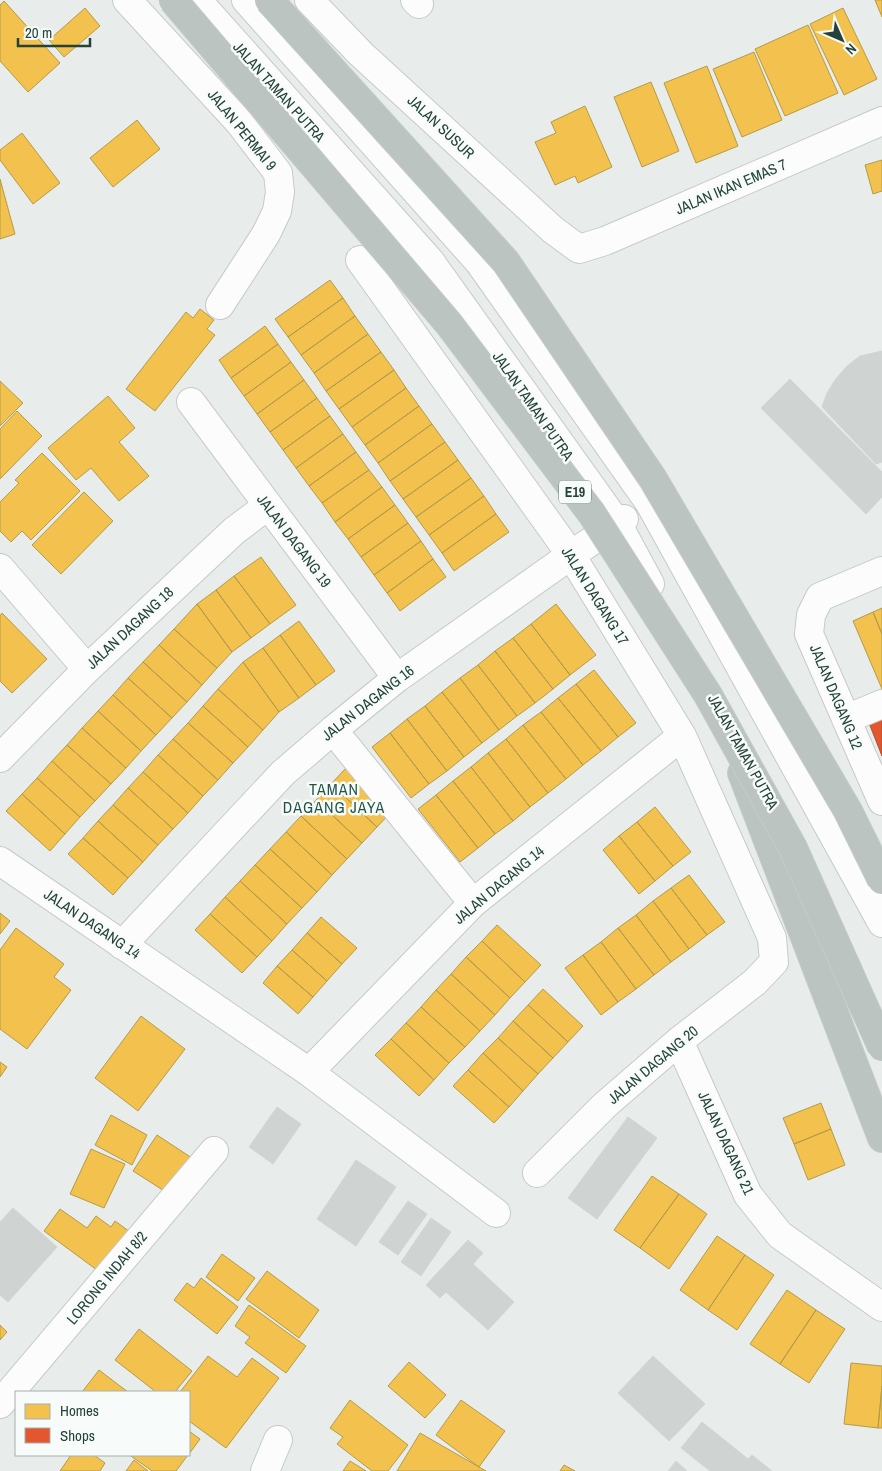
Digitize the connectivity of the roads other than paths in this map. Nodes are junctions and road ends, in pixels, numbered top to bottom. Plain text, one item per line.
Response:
1 (128, 0) edge
2 (173, 0) edge
3 (197, 0) edge
4 (246, 0) edge
5 (269, 0) edge
6 (310, 0) edge
7 (882, 122) edge
8 (579, 249) joint
9 (360, 260) dead end
10 (220, 305) dead end
11 (191, 402) dead end
12 (649, 502) junction
13 (267, 506) junction
14 (617, 523) junction
15 (571, 555) junction
16 (0, 568) edge
17 (882, 571) edge
18 (87, 668) junction
19 (396, 678) junction
20 (711, 695) junction
21 (882, 704) edge
22 (846, 719) junction
23 (333, 730) junction
24 (682, 736) junction
25 (0, 758) edge
26 (882, 801) edge
27 (844, 854) junction
28 (0, 861) edge
29 (882, 866) edge
30 (882, 880) edge
31 (473, 904) junction
32 (880, 914) edge
33 (122, 945) junction
34 (774, 962) joint
35 (882, 1021) edge
36 (679, 1041) junction
37 (882, 1047) edge
38 (309, 1072) junction
39 (857, 1072) junction
40 (882, 1118) edge
41 (882, 1138) edge
42 (214, 1151) dead end
43 (537, 1173) dead end
44 (496, 1213) dead end
45 (882, 1307) edge
46 (0, 1404) edge
47 (278, 1440) dead end
48 (265, 1471) edge

1 - 10 street, JALAN PERMAI 9
2 - 37 highway, E19, bridge
3 - 14 street, JALAN TAMAN PUTRA
4 - 12 street
5 - 30 highway, bridge
6 - 8 street, JALAN SUSUR
7 - 8 street, JALAN IKAN EMAS 7
9 - 15 street, JALAN DAGANG 17
11 - 13 street, JALAN DAGANG 19
12 - 14 street, JALAN DAGANG 16
12 - 27 street
13 - 18 street, JALAN DAGANG 18
13 - 19 street, JALAN DAGANG 19
14 - 15 street, JALAN DAGANG 16
14 - 20 street, JALAN TAMAN PUTRA
15 - 19 street, JALAN DAGANG 16
15 - 24 street, JALAN DAGANG 17
16 - 18 street
17 - 22 street, JALAN DAGANG 12
18 - 25 street, JALAN DAGANG 18
19 - 23 street, JALAN DAGANG 16
20 - 35 street, JALAN TAMAN PUTRA
20 - 39 highway
21 - 22 street
22 - 26 street, JALAN DAGANG 12
23 - 31 street
23 - 33 street, JALAN DAGANG 16
24 - 31 street, JALAN DAGANG 14
24 - 34 street, JALAN DAGANG 17
27 - 29 street
27 - 32 street
28 - 33 street, JALAN DAGANG 14
31 - 38 street, JALAN DAGANG 14
33 - 38 street, JALAN DAGANG 14
34 - 36 street, JALAN DAGANG 20
36 - 43 street, JALAN DAGANG 20
36 - 45 street, JALAN DAGANG 21
38 - 44 street, JALAN DAGANG 14
39 - 40 highway
39 - 41 highway
42 - 46 street, LORONG INDAH 8/2
47 - 48 street

